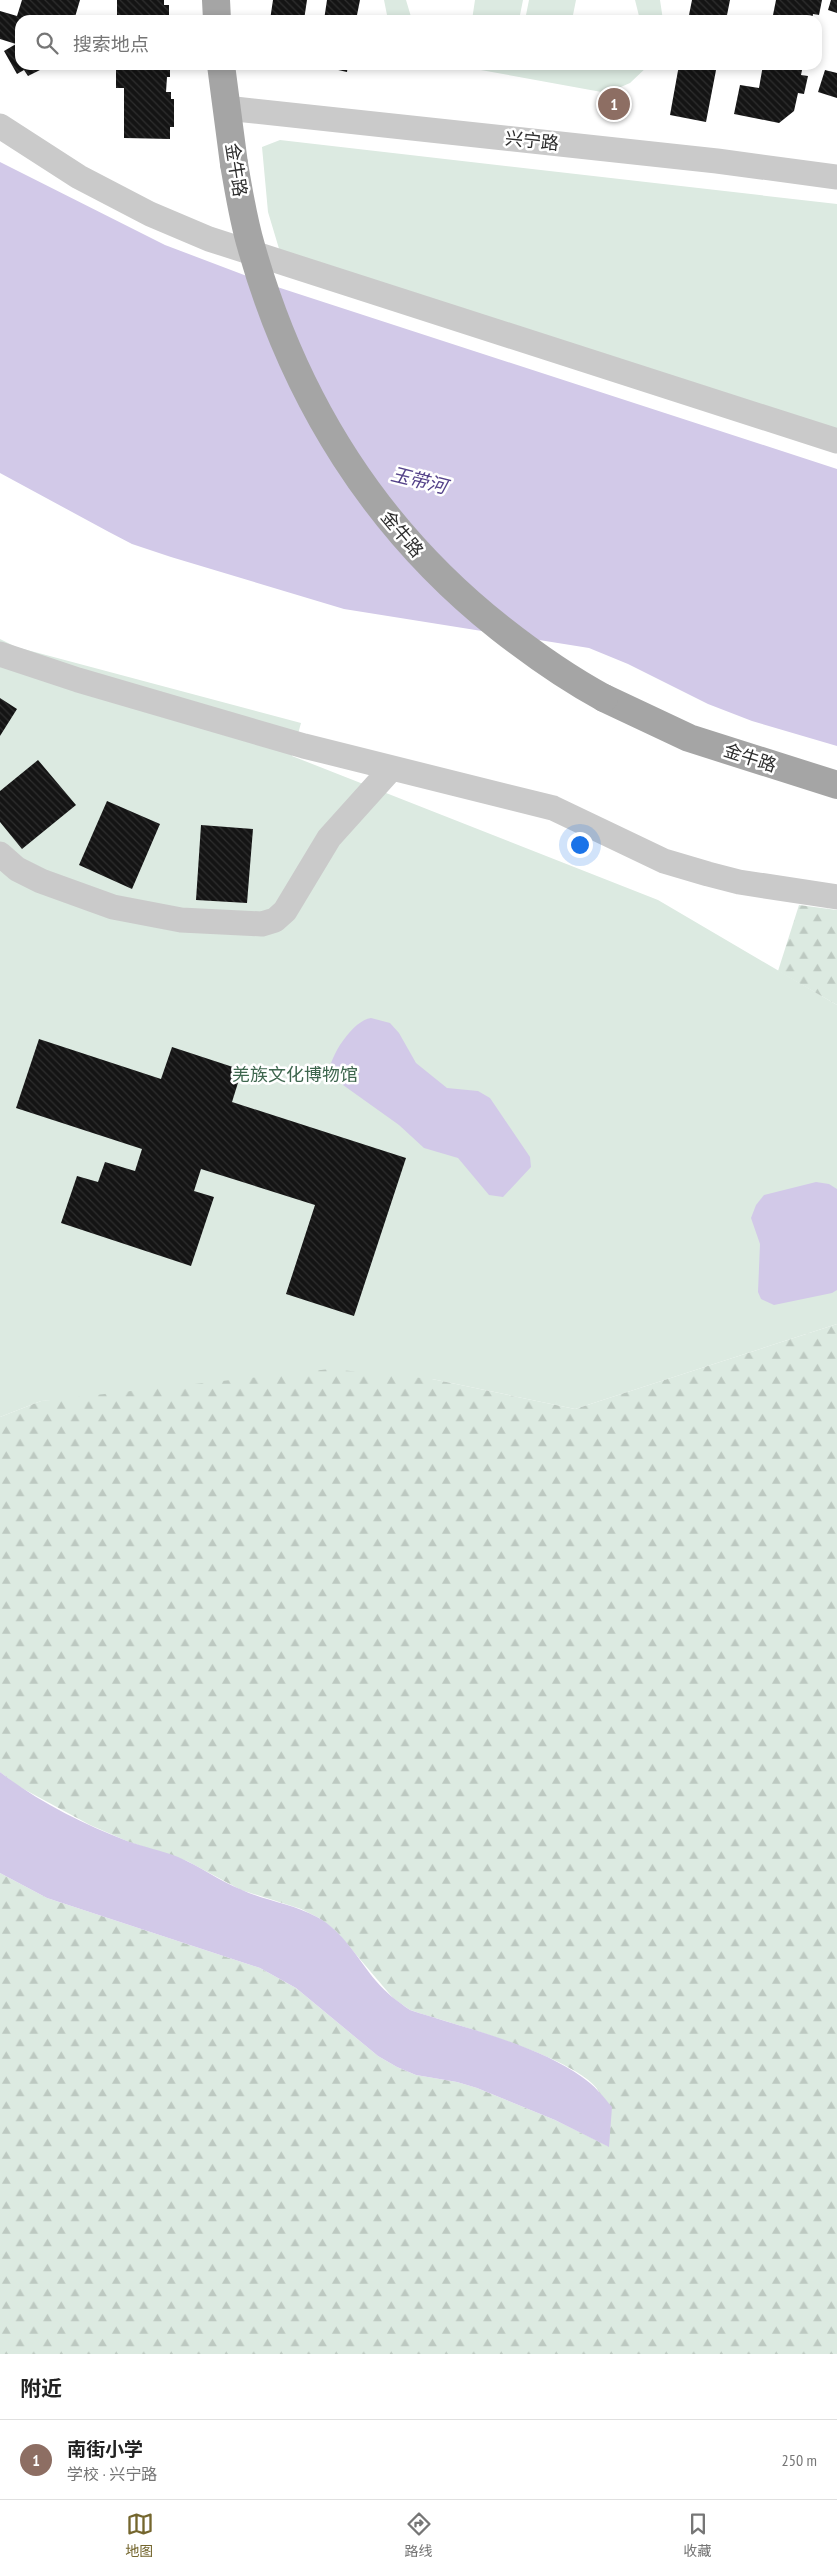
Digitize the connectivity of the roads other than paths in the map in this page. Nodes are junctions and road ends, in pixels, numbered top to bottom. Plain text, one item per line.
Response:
1 (216, 0) edge
2 (217, 15) edge
3 (222, 70) edge
4 (226, 108) junction
5 (0, 126) edge
6 (837, 177) edge
7 (837, 441) edge
8 (0, 654) edge
9 (392, 768) junction
10 (837, 785) edge
11 (0, 854) edge
12 (837, 897) edge

1 - 2 main road
3 - 4 main road, 金牛路
4 - 6 street, 兴宁路
4 - 10 main road, 金牛路, bridge
5 - 7 street
8 - 9 street
9 - 11 street
9 - 12 street

